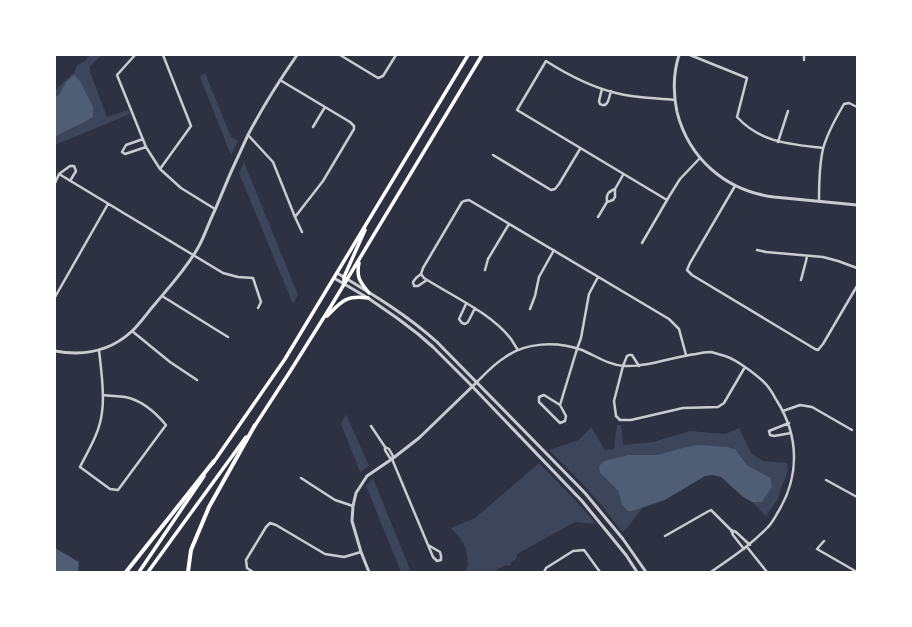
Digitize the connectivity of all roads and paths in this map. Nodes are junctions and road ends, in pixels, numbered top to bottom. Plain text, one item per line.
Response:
1 (135, 55) edge
2 (163, 55) edge
3 (297, 55) edge
4 (340, 55) edge
5 (396, 55) edge
6 (468, 55) edge
7 (482, 55) edge
8 (679, 55) edge
9 (690, 55) edge
10 (804, 55) edge
11 (804, 60) dead end
12 (280, 80) junction
13 (602, 89) junction
14 (611, 91) junction
15 (674, 100) junction
16 (325, 107) junction
17 (857, 107) edge
18 (788, 111) dead end
19 (313, 127) dead end
20 (248, 135) junction
21 (143, 139) junction
22 (778, 142) junction
23 (146, 147) junction
24 (823, 148) junction
25 (580, 149) junction
26 (493, 155) dead end
27 (700, 158) junction
28 (160, 169) junction
29 (59, 174) junction
30 (623, 175) junction
31 (70, 181) junction
32 (55, 183) edge
33 (735, 186) junction
34 (615, 189) junction
35 (667, 200) junction
36 (819, 201) junction
37 (607, 202) junction
38 (108, 204) junction
39 (857, 205) edge
40 (215, 209) junction
41 (372, 215) junction
42 (295, 217) junction
43 (598, 217) dead end
44 (509, 224) junction
45 (302, 232) dead end
46 (642, 243) dead end
47 (554, 250) junction
48 (757, 250) dead end
49 (193, 255) junction
50 (806, 256) junction
51 (359, 260) junction
52 (857, 268) edge
53 (485, 270) dead end
54 (337, 273) junction
55 (421, 274) junction
56 (598, 277) junction
57 (334, 278) junction
58 (345, 278) junction
59 (427, 280) junction
60 (801, 280) dead end
61 (344, 284) junction
62 (857, 286) edge
63 (369, 293) junction
64 (162, 296) junction
65 (55, 297) edge
66 (368, 298) junction
67 (466, 304) junction
68 (258, 308) dead end
69 (475, 308) junction
70 (530, 309) dead end
71 (322, 321) junction
72 (132, 331) junction
73 (228, 337) dead end
74 (576, 349) junction
75 (99, 350) junction
76 (518, 350) junction
77 (55, 351) edge
78 (686, 355) junction
79 (623, 366) junction
80 (640, 366) junction
81 (745, 367) junction
82 (197, 380) dead end
83 (477, 382) junction
84 (472, 386) junction
85 (103, 395) junction
86 (560, 405) junction
87 (783, 410) junction
88 (789, 423) junction
89 (255, 425) junction
90 (371, 426) dead end
91 (852, 430) dead end
92 (791, 433) junction
93 (392, 459) junction
94 (214, 461) junction
95 (301, 478) dead end
96 (826, 480) dead end
97 (857, 497) edge
98 (352, 506) junction
99 (731, 530) junction
100 (665, 536) dead end
101 (824, 541) dead end
102 (428, 545) junction
103 (749, 546) junction
104 (744, 549) junction
105 (361, 552) junction
106 (544, 571) edge
107 (126, 572) edge
108 (139, 572) edge
109 (148, 572) edge
110 (188, 572) edge
111 (253, 572) edge
112 (369, 572) edge
113 (600, 572) edge
114 (637, 572) edge
115 (646, 572) edge
116 (711, 572) edge
117 (767, 572) edge
118 (857, 572) edge

1 - 21 street
2 - 28 street
3 - 12 street
4 - 5 street
6 - 41 main road
7 - 51 main road
8 - 15 street
9 - 22 street
10 - 11 street
12 - 16 street
12 - 20 street
13 - 14 street
13 - 14 street
13 - 25 street
14 - 15 street
15 - 27 street
16 - 19 street
16 - 42 street
17 - 24 street
18 - 22 street
20 - 40 street
20 - 42 street
21 - 23 street
21 - 23 street
22 - 24 street
23 - 28 street
24 - 36 street
25 - 26 street
25 - 30 street
27 - 33 street
27 - 35 street
28 - 40 street
29 - 31 street
29 - 31 street
29 - 32 street
30 - 34 street
30 - 35 street
31 - 38 street
33 - 36 street
33 - 62 street
34 - 37 street
34 - 37 street
35 - 46 street
36 - 39 street
37 - 43 street
38 - 49 street
38 - 65 street
40 - 49 street
41 - 54 main road
41 - 58 main road
42 - 45 street
44 - 47 street
44 - 53 street
44 - 55 street
47 - 56 street
47 - 70 street
48 - 50 street
49 - 64 street
49 - 68 street
50 - 52 street
50 - 60 street
51 - 58 main road
51 - 63 main road
54 - 57 main road
54 - 58 street
55 - 59 street
55 - 59 street
56 - 74 street
56 - 78 street
57 - 61 street
57 - 94 main road
58 - 61 main road
58 - 63 street
59 - 67 street
61 - 66 street
61 - 71 main road
63 - 83 street
64 - 72 street
64 - 73 street
66 - 71 main road
66 - 84 street
67 - 69 street
67 - 69 street
69 - 76 street
71 - 89 main road
72 - 75 street
72 - 82 street
74 - 76 street
74 - 79 street
74 - 86 street
75 - 77 street
75 - 85 street
76 - 83 street
78 - 80 street
78 - 81 street
79 - 80 street
79 - 80 street
79 - 81 street
81 - 87 street
83 - 84 street
83 - 115 street
84 - 93 street
84 - 114 street
85 - 85 street
86 - 86 street
87 - 88 street
87 - 91 street
88 - 92 street
88 - 92 street
89 - 109 main road
89 - 110 highway
90 - 93 street
92 - 103 street
93 - 98 street
93 - 102 street
94 - 107 highway
94 - 108 main road
95 - 98 street
96 - 97 street
98 - 105 street
99 - 100 street
99 - 103 street
99 - 104 street
101 - 118 street
102 - 102 street
103 - 104 street
103 - 117 street
104 - 116 street
105 - 111 street
105 - 112 street
106 - 113 street

